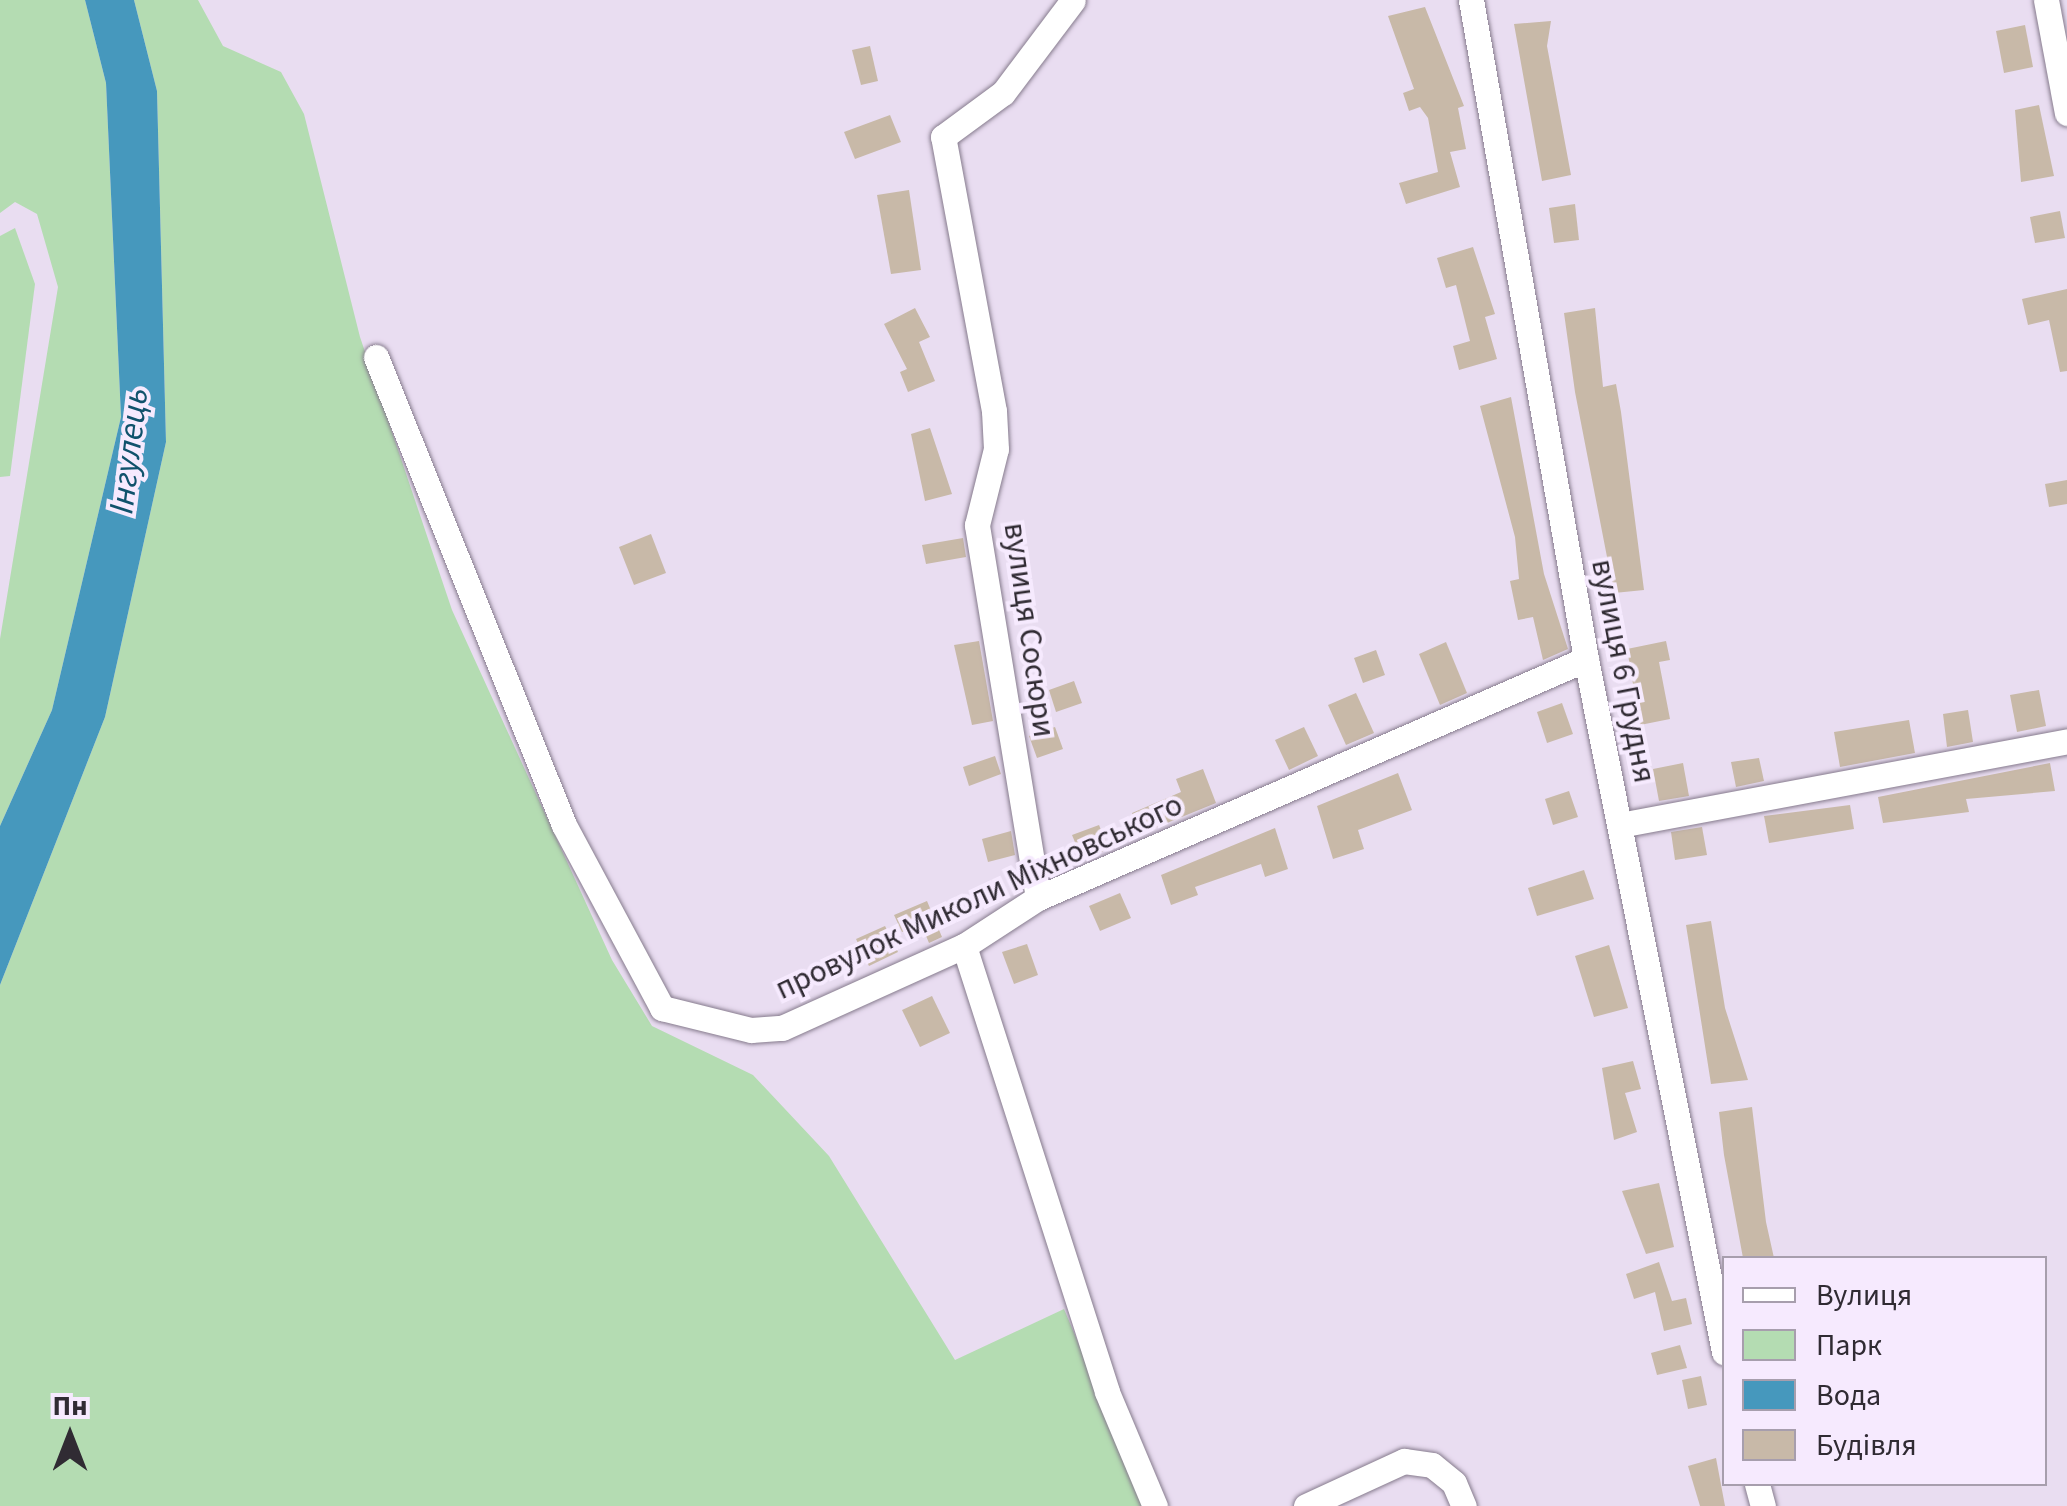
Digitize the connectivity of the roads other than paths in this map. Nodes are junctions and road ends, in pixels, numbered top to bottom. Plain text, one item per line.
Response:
1 (1073, 0) edge
2 (1471, 0) edge
3 (2046, 0) edge
4 (2067, 113) edge
5 (376, 357) dead end
6 (1586, 659) junction
7 (2067, 741) edge
8 (1620, 824) junction
9 (1038, 898) junction
10 (964, 946) junction
11 (1722, 1342) edge
12 (1156, 1506) edge
13 (1306, 1506) edge
14 (1464, 1506) edge

1 - 9 street, вулиця Сосюри
2 - 6 street, вулиця 6 Грудня
3 - 4 street
5 - 10 street, провулок Миколи Міхновського
6 - 8 street, вулиця 6 Грудня
6 - 9 street, провулок Миколи Міхновського
7 - 8 street
8 - 11 street, вулиця 6 Грудня
9 - 10 street, провулок Миколи Міхновського
10 - 12 street
13 - 14 street

